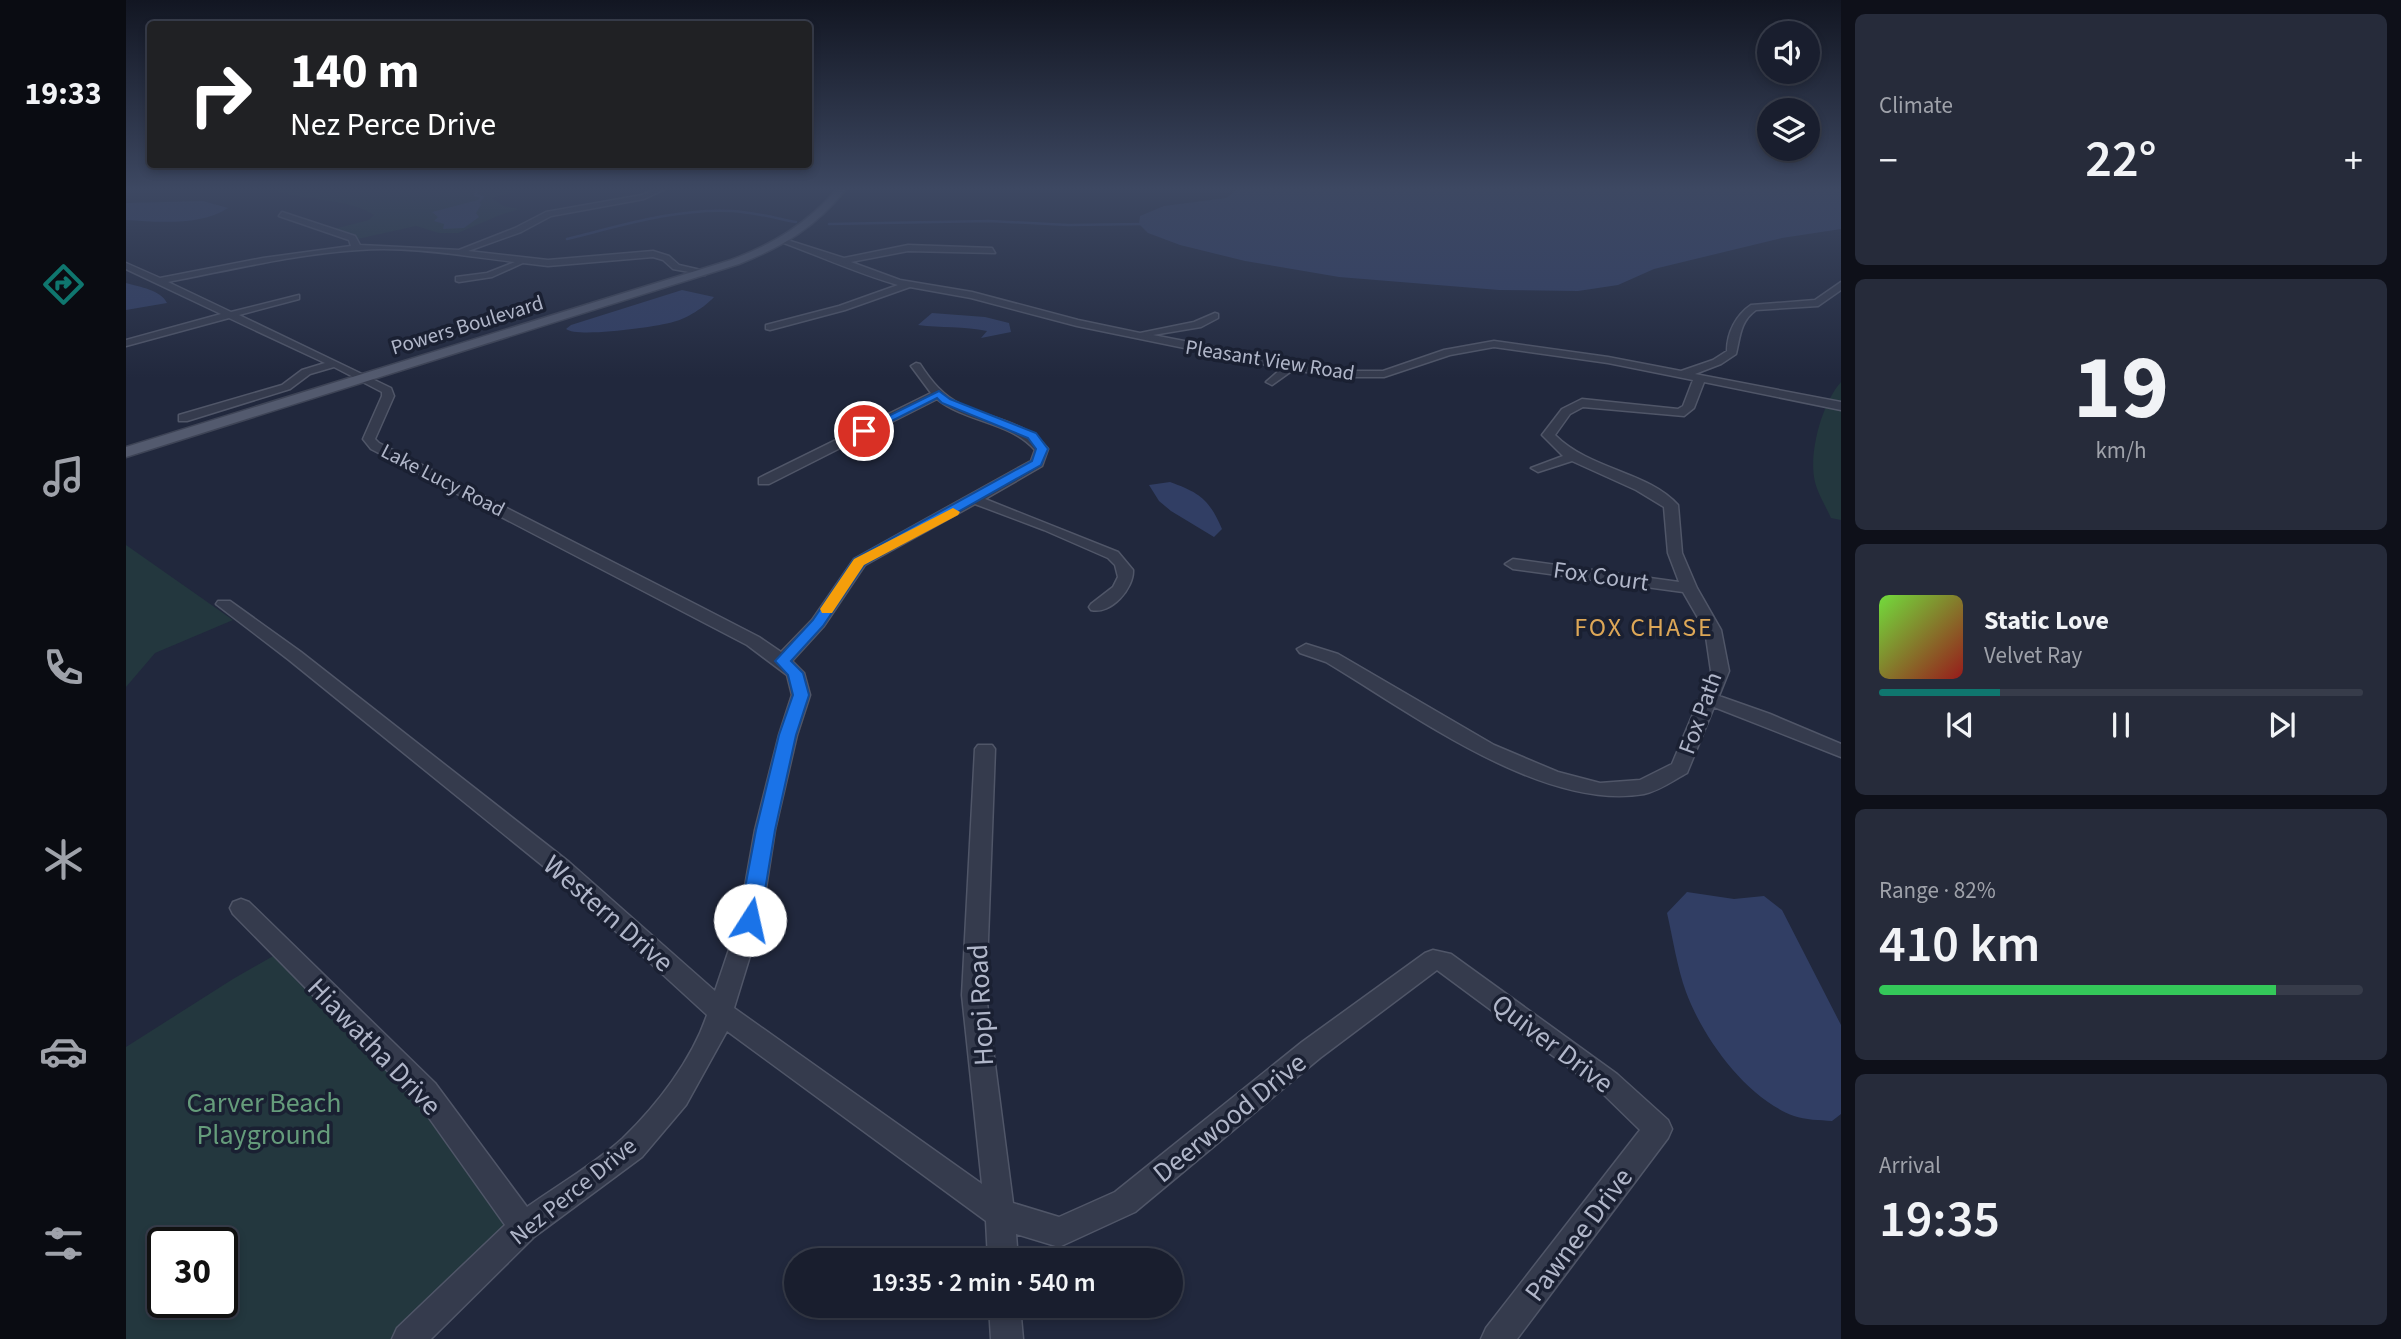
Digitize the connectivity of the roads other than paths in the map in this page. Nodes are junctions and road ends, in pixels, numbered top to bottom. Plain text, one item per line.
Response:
1 (323, 252) edge
2 (460, 252) edge
3 (757, 252) edge
4 (820, 252) edge
5 (886, 252) edge
6 (843, 261) junction
7 (522, 262) junction
8 (126, 266) edge
9 (702, 273) junction
10 (459, 279) dead end
11 (160, 281) junction
12 (909, 284) junction
13 (1841, 285) edge
14 (296, 297) dead end
15 (228, 314) junction
16 (1215, 316) dead end
17 (770, 327) dead end
18 (1137, 336) junction
19 (126, 343) edge
20 (334, 364) junction
21 (916, 366) dead end
22 (1290, 366) junction
23 (1683, 374) junction
24 (1700, 377) junction
25 (364, 379) junction
26 (1272, 382) dead end
27 (939, 394) junction
28 (1841, 406) edge
29 (183, 418) dead end
30 (126, 452) edge
31 (1572, 457) junction
32 (1538, 468) dead end
33 (764, 481) dead end
34 (976, 500) junction
35 (1513, 564) dead end
36 (1689, 588) junction
37 (224, 604) dead end
38 (1097, 607) dead end
39 (1306, 649) dead end
40 (782, 661) junction
41 (1708, 699) junction
42 (985, 749) dead end
43 (1841, 751) edge
44 (241, 908) dead end
45 (1443, 961) joint
46 (721, 1012) junction
47 (1658, 1129) joint
48 (1000, 1214) junction
49 (524, 1227) junction
50 (1002, 1248) edge
51 (1006, 1318) edge
52 (408, 1339) edge
53 (1007, 1339) edge
54 (1497, 1339) edge

1 - 11 street
2 - 7 street
3 - 9 main road, Powers Boulevard
4 - 6 street, Pleasant View Road
5 - 6 street
6 - 12 street, Pleasant View Road
7 - 9 street
7 - 10 street
8 - 11 street, Lake Lucy Road
9 - 25 main road, Powers Boulevard
11 - 15 street, Lake Lucy Road
12 - 17 street
12 - 18 street, Pleasant View Road
13 - 23 street
14 - 15 street
15 - 19 street
15 - 20 street, Lake Lucy Road
16 - 18 street
18 - 22 street, Pleasant View Road
20 - 25 street, Lake Lucy Road
20 - 29 street
21 - 27 street
22 - 23 street, Pleasant View Road
22 - 26 street
23 - 24 street, Pleasant View Road
24 - 28 street, Pleasant View Road
24 - 31 street, Fox Path
25 - 30 main road, Powers Boulevard
25 - 40 street, Lake Lucy Road
27 - 33 street
27 - 34 street
31 - 32 street
31 - 36 street, Fox Path
34 - 38 street
34 - 40 street
35 - 36 street, Fox Court
36 - 41 street, Fox Path
37 - 46 street, Western Drive
39 - 41 street, Fox Path
40 - 46 street, Nez Perce Drive
41 - 43 street
42 - 48 street, Hopi Road
44 - 49 street, Hiawatha Drive
45 - 47 street, Quiver Drive
45 - 48 street, Deerwood Drive
46 - 48 street, Western Drive
46 - 49 street, Nez Perce Drive
47 - 54 street, Pawnee Drive
48 - 50 street, Hopi Road
49 - 52 street, Nez Perce Drive
51 - 53 street

